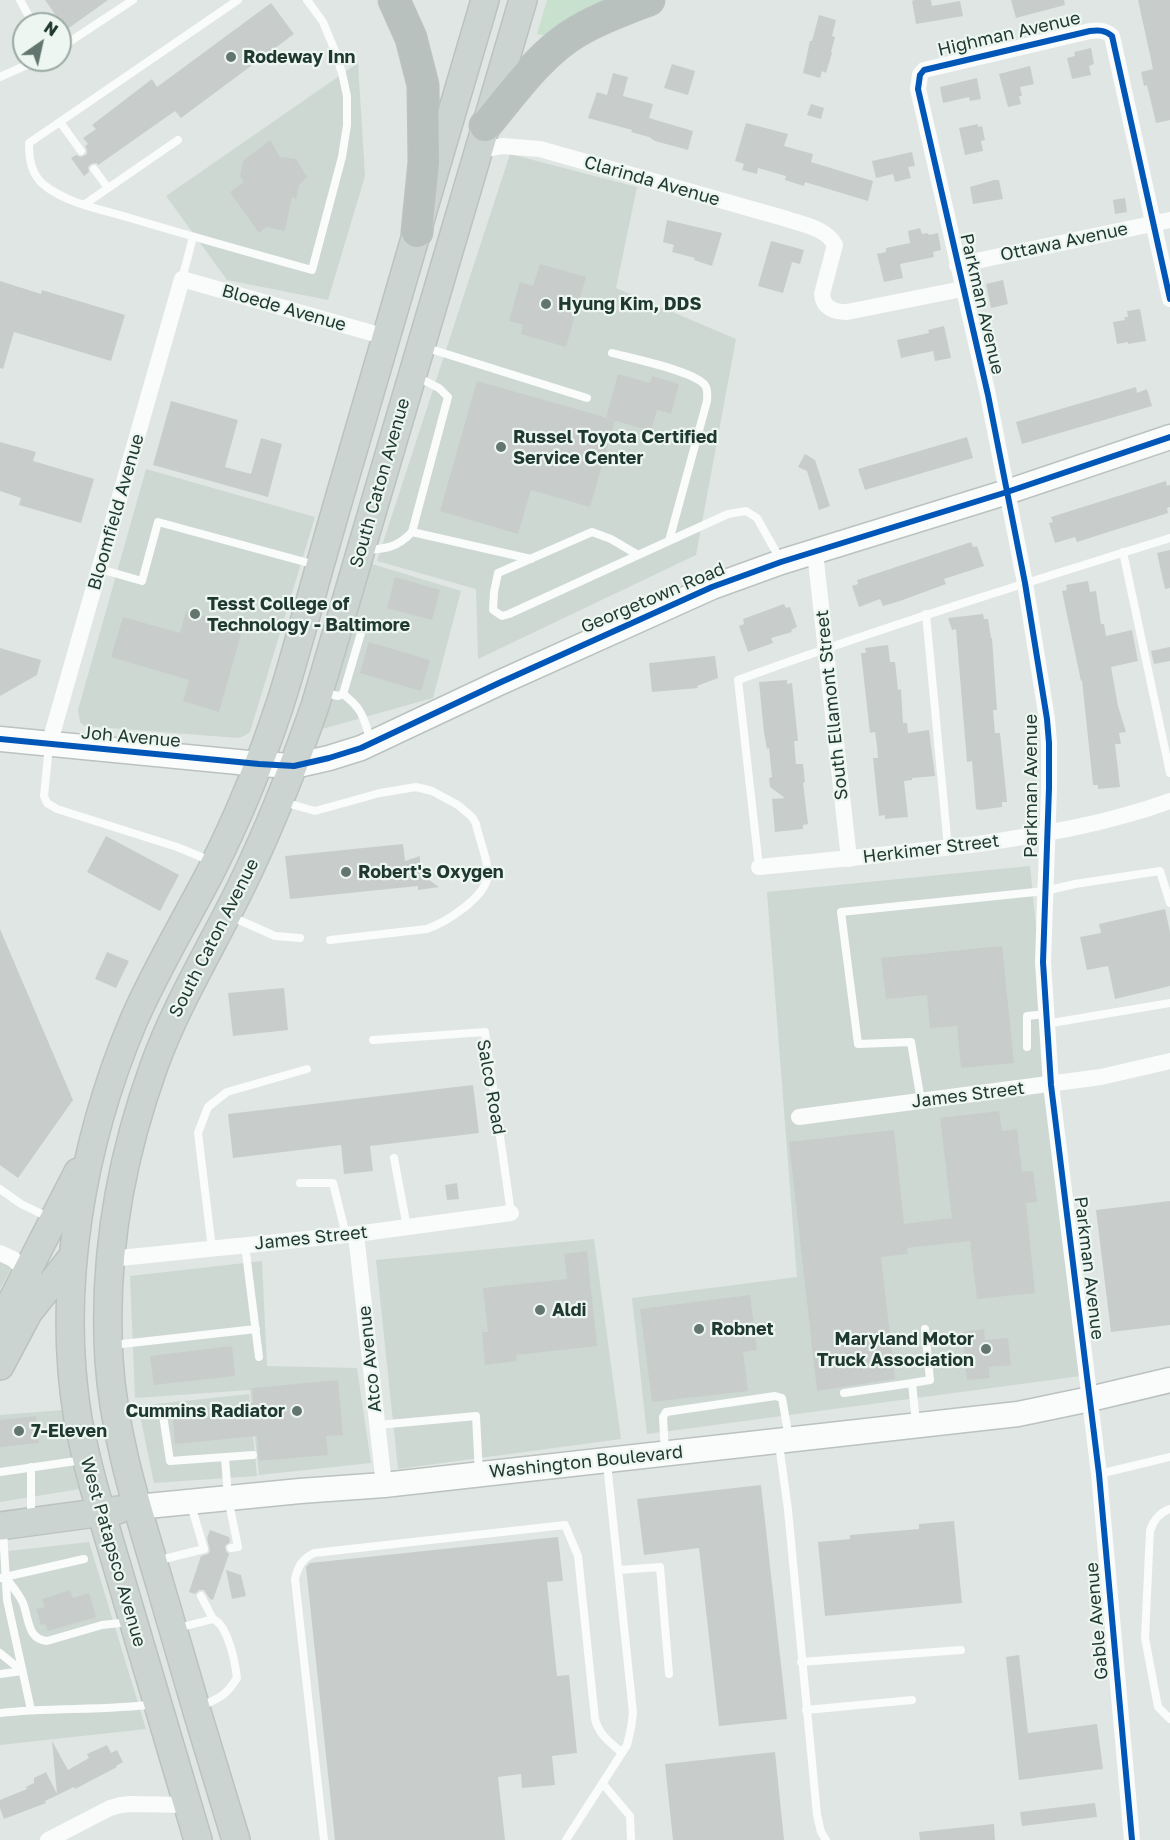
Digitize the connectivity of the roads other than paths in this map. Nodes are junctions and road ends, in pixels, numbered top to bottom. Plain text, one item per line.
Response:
1 (133, 0) edge
2 (238, 0) edge
3 (307, 0) edge
4 (394, 0) edge
5 (485, 0) edge
6 (523, 0) edge
7 (649, 0) edge
8 (72, 40) edge
9 (920, 75) joint
10 (60, 122) junction
11 (482, 139) junction
12 (178, 140) dead end
13 (81, 151) dead end
14 (94, 169) dead end
15 (108, 188) junction
16 (85, 204) junction
17 (1162, 221) edge
18 (417, 232) junction
19 (193, 237) junction
20 (957, 265) junction
21 (182, 279) junction
22 (962, 289) junction
23 (1170, 299) edge
24 (386, 337) junction
25 (421, 346) junction
26 (612, 353) dead end
27 (412, 375) junction
28 (587, 398) dead end
29 (1170, 437) edge
30 (1006, 492) junction
31 (412, 532) junction
32 (1170, 538) edge
33 (669, 541) junction
34 (361, 550) junction
35 (815, 552) junction
36 (1123, 552) junction
37 (638, 555) junction
38 (531, 559) junction
39 (781, 562) junction
40 (320, 566) junction
41 (100, 569) junction
42 (1025, 583) junction
43 (926, 614) junction
44 (825, 648) junction
45 (331, 693) junction
46 (0, 739) edge
47 (371, 744) junction
48 (49, 745) junction
49 (259, 764) junction
50 (294, 766) junction
51 (1170, 773) edge
52 (280, 801) junction
53 (1170, 801) edge
54 (1048, 834) junction
55 (948, 848) junction
56 (849, 859) junction
57 (215, 863) junction
58 (759, 867) joint
59 (1045, 891) junction
60 (1170, 903) edge
61 (226, 915) junction
62 (300, 938) dead end
63 (330, 940) dead end
64 (1170, 1003) edge
65 (1046, 1019) junction
66 (373, 1040) dead end
67 (1027, 1047) dead end
68 (1170, 1061) edge
69 (307, 1069) dead end
70 (1051, 1085) junction
71 (921, 1101) junction
72 (799, 1117) dead end
73 (93, 1145) junction
74 (394, 1158) dead end
75 (300, 1183) dead end
76 (0, 1189) edge
77 (511, 1214) joint
78 (53, 1220) junction
79 (407, 1227) junction
80 (351, 1234) junction
81 (245, 1245) junction
82 (212, 1249) junction
83 (0, 1253) edge
84 (73, 1256) junction
85 (110, 1259) junction
86 (36, 1281) junction
87 (0, 1324) edge
88 (256, 1329) junction
89 (924, 1329) dead end
90 (109, 1345) junction
91 (259, 1357) dead end
92 (0, 1366) edge
93 (1170, 1380) edge
94 (912, 1383) junction
95 (844, 1393) dead end
96 (1090, 1399) junction
97 (116, 1413) junction
98 (916, 1424) junction
99 (378, 1425) junction
100 (784, 1440) junction
101 (666, 1453) junction
102 (253, 1455) dead end
103 (1170, 1456) edge
104 (225, 1457) junction
105 (86, 1459) junction
106 (607, 1460) junction
107 (30, 1467) junction
108 (0, 1472) edge
109 (479, 1474) junction
110 (1099, 1474) junction
111 (384, 1485) junction
112 (228, 1498) junction
113 (190, 1502) junction
114 (137, 1507) junction
115 (1170, 1509) edge
116 (100, 1512) junction
117 (31, 1522) junction
118 (1, 1526) edge
119 (231, 1548) dead end
120 (84, 1559) dead end
121 (153, 1561) junction
122 (618, 1570) junction
123 (3, 1578) edge
124 (201, 1596) dead end
125 (213, 1619) junction
126 (133, 1622) junction
127 (173, 1630) junction
128 (961, 1650) dead end
129 (0, 1653) edge
130 (801, 1662) junction
131 (22, 1671) junction
132 (0, 1674) edge
133 (669, 1674) dead end
134 (912, 1700) dead end
135 (157, 1703) junction
136 (196, 1709) junction
137 (31, 1710) junction
138 (806, 1710) junction
139 (0, 1713) edge
140 (1170, 1719) edge
141 (622, 1753) junction
142 (603, 1784) junction
143 (188, 1805) junction
144 (48, 1840) edge
145 (198, 1840) edge
146 (236, 1840) edge
147 (324, 1840) edge
148 (566, 1840) edge
149 (631, 1840) edge
150 (826, 1840) edge
151 (1132, 1840) edge

1 - 8 lane
2 - 10 lane
3 - 19 lane
4 - 18 highway
5 - 18 main road, South Caton Avenue
6 - 11 main road, South Caton Avenue
7 - 11 highway
9 - 17 street, Highman Avenue
9 - 20 street, Parkman Avenue
10 - 13 lane
10 - 16 lane
11 - 22 street, Clarinda Avenue
11 - 25 main road, South Caton Avenue
12 - 15 lane
14 - 15 lane
15 - 16 lane
16 - 19 lane
17 - 20 street, Ottawa Avenue
17 - 23 street
18 - 24 main road, South Caton Avenue
19 - 21 lane
20 - 22 street, Parkman Avenue
21 - 24 street, Bloede Avenue
21 - 41 street, Bloomfield Avenue
22 - 30 street, Parkman Avenue
24 - 40 main road, South Caton Avenue
25 - 27 main road, South Caton Avenue
25 - 28 lane
26 - 33 lane
27 - 31 lane
27 - 34 main road, South Caton Avenue
29 - 30 street, Georgetown Road
30 - 35 street, Georgetown Road
30 - 42 street, Parkman Avenue
31 - 34 lane
31 - 38 lane
32 - 36 lane
33 - 37 lane
33 - 39 lane
34 - 45 main road, South Caton Avenue
35 - 39 street, Georgetown Road
35 - 44 street, South Ellamont Street
36 - 42 lane
36 - 51 lane
37 - 38 lane
37 - 38 lane
39 - 47 street, Georgetown Road
40 - 41 lane
40 - 49 main road, South Caton Avenue
41 - 48 street, Bloomfield Avenue
42 - 43 lane
42 - 54 street, Parkman Avenue
43 - 44 lane
43 - 55 lane
44 - 56 street, South Ellamont Street
44 - 58 lane
45 - 47 lane
45 - 50 main road, South Caton Avenue
46 - 48 street, Joh Avenue
47 - 50 street, Georgetown Road
48 - 49 street, Joh Avenue
48 - 57 lane
49 - 50 street, Georgetown Road
49 - 57 main road, South Caton Avenue
50 - 52 main road, South Caton Avenue
52 - 61 main road, South Caton Avenue
52 - 63 lane
53 - 54 street, Herkimer Street
54 - 55 street, Herkimer Street
54 - 59 street, Parkman Avenue
55 - 56 street, Herkimer Street
56 - 58 street, Herkimer Street
57 - 73 main road, South Caton Avenue
59 - 60 lane
59 - 65 street, Parkman Avenue
59 - 71 lane
61 - 62 lane
61 - 85 main road, South Caton Avenue
64 - 65 lane
65 - 67 lane
65 - 70 street, Parkman Avenue
66 - 77 lane, Salco Road
68 - 70 street, James Street
69 - 82 lane
70 - 71 street, James Street
70 - 96 street, Parkman Avenue
71 - 72 street, James Street
73 - 78 main road, South Caton Avenue
73 - 84 main road, South Caton Avenue
74 - 79 lane
75 - 80 lane
76 - 78 lane
77 - 79 street, James Street
78 - 86 main road, South Caton Avenue
79 - 80 street, James Street
80 - 81 street, James Street
80 - 99 street, Atco Avenue
81 - 82 street, James Street
81 - 88 lane
82 - 85 street, James Street
83 - 86 street
84 - 85 main road
84 - 86 main road, South Caton Avenue
84 - 105 main road, West Patapsco Avenue
85 - 90 main road, West Patapsco Avenue
86 - 87 main road, South Caton Avenue
86 - 92 main road, South Caton Avenue
88 - 90 lane
88 - 91 lane
89 - 94 lane
90 - 97 main road, West Patapsco Avenue
93 - 96 street, Washington Boulevard
94 - 95 lane
94 - 98 lane
96 - 98 street, Washington Boulevard
96 - 110 street, Gable Avenue
97 - 104 lane
97 - 114 main road, West Patapsco Avenue
98 - 100 street, Washington Boulevard
99 - 109 lane
99 - 111 street, Atco Avenue
100 - 101 street, Washington Boulevard
100 - 101 lane
100 - 130 lane
101 - 106 street, Washington Boulevard
102 - 104 lane
103 - 110 lane
104 - 112 lane
105 - 107 lane
105 - 116 main road, West Patapsco Avenue
106 - 109 street, Washington Boulevard
106 - 122 lane
107 - 108 lane
107 - 117 lane
109 - 111 street, Washington Boulevard
110 - 151 street, Gable Avenue
111 - 112 street, Washington Boulevard
112 - 113 street, Washington Boulevard
112 - 119 lane
113 - 114 street, Washington Boulevard
113 - 121 lane
114 - 116 main road, Washington Boulevard
114 - 121 main road, West Patapsco Avenue
115 - 140 lane
116 - 117 main road, Washington Boulevard
116 - 126 main road, West Patapsco Avenue
117 - 118 main road, Washington Boulevard
118 - 123 lane
120 - 123 lane
121 - 127 main road, West Patapsco Avenue
122 - 133 lane
122 - 141 lane
123 - 126 lane
123 - 131 lane
124 - 125 lane
125 - 127 lane
125 - 136 lane
126 - 135 main road, West Patapsco Avenue
127 - 136 main road, West Patapsco Avenue
128 - 130 lane
129 - 131 lane
130 - 138 lane
131 - 132 lane
131 - 137 lane
134 - 138 lane
135 - 137 lane
135 - 143 main road, West Patapsco Avenue
136 - 146 main road, West Patapsco Avenue
137 - 139 lane
138 - 150 lane
141 - 142 lane
141 - 147 lane
142 - 148 lane
142 - 149 lane
143 - 144 street
143 - 145 main road, West Patapsco Avenue

